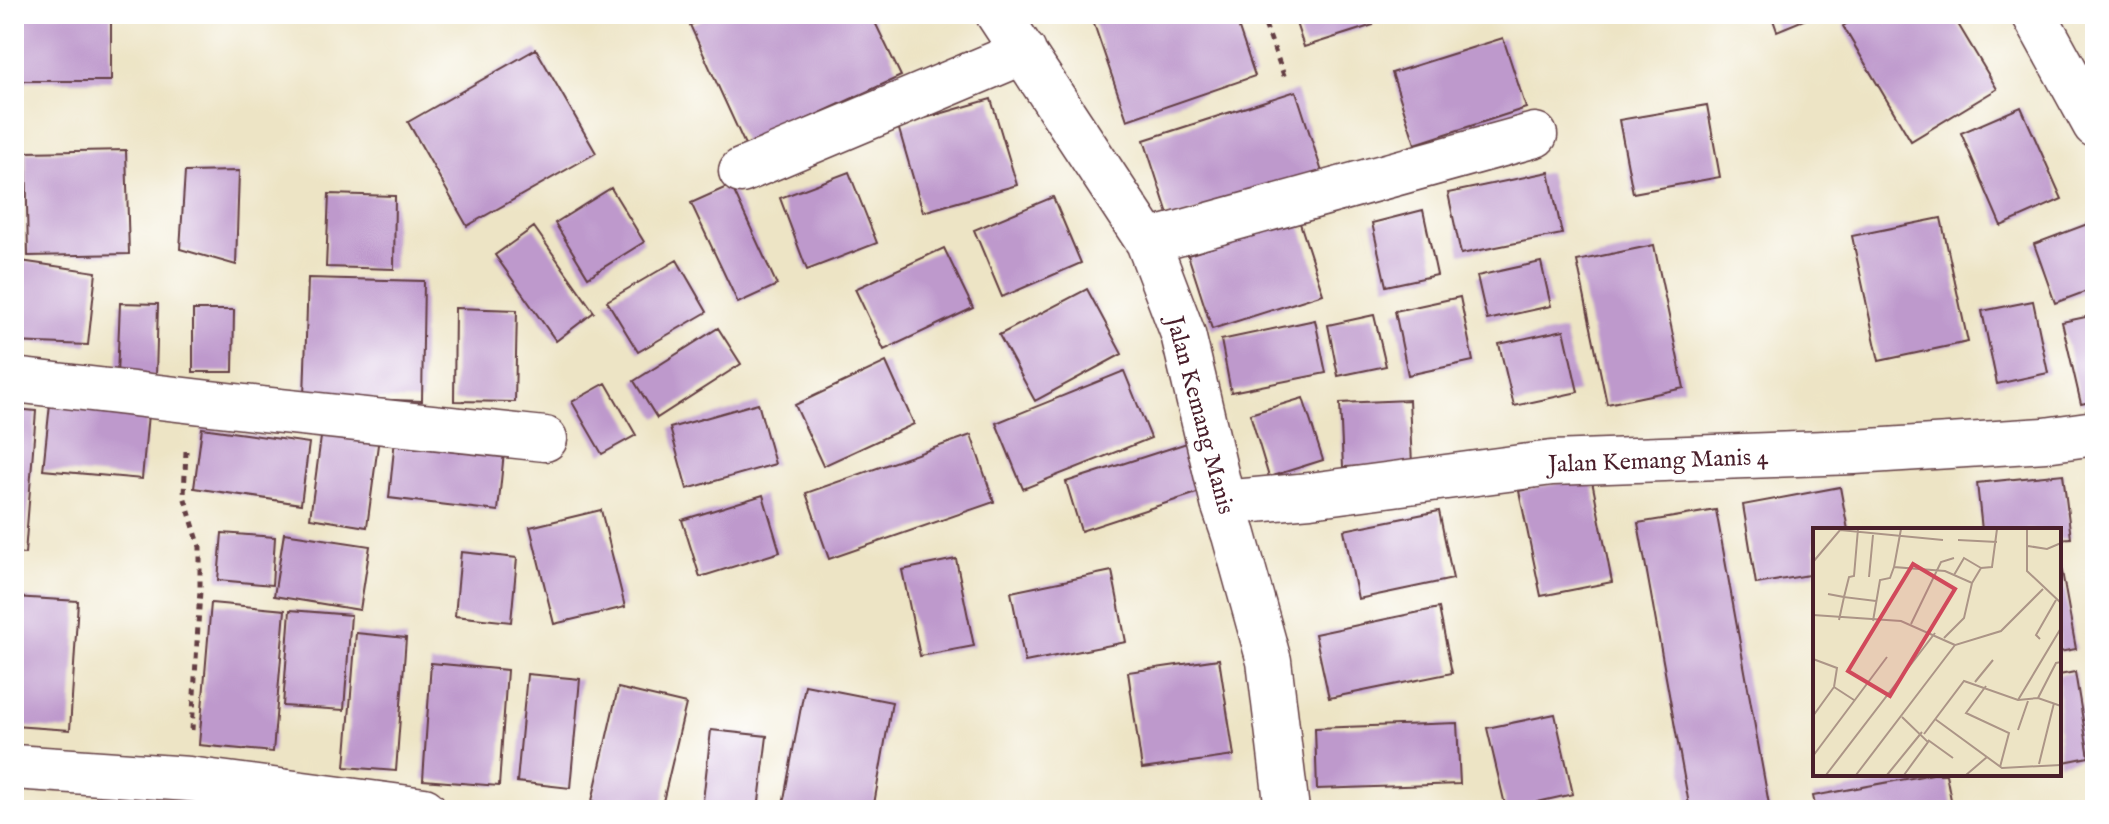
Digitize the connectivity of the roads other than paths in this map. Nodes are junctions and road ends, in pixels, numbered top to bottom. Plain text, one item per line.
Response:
1 (998, 14) edge
2 (2034, 14) edge
3 (1024, 52) junction
4 (2095, 125) edge
5 (1535, 135) dead end
6 (741, 171) dead end
7 (1148, 242) junction
8 (14, 380) edge
9 (2095, 433) edge
10 (545, 439) dead end
11 (1223, 503) junction
12 (14, 767) edge
13 (424, 810) edge
14 (1287, 810) edge

1 - 3 street, Jalan Kemang Manis
2 - 4 street
3 - 6 street
3 - 7 street, Jalan Kemang Manis
5 - 7 street
7 - 11 street, Jalan Kemang Manis
8 - 10 street
9 - 11 street, Jalan Kemang Manis 4
11 - 14 street, Jalan Kemang Manis
12 - 13 street

